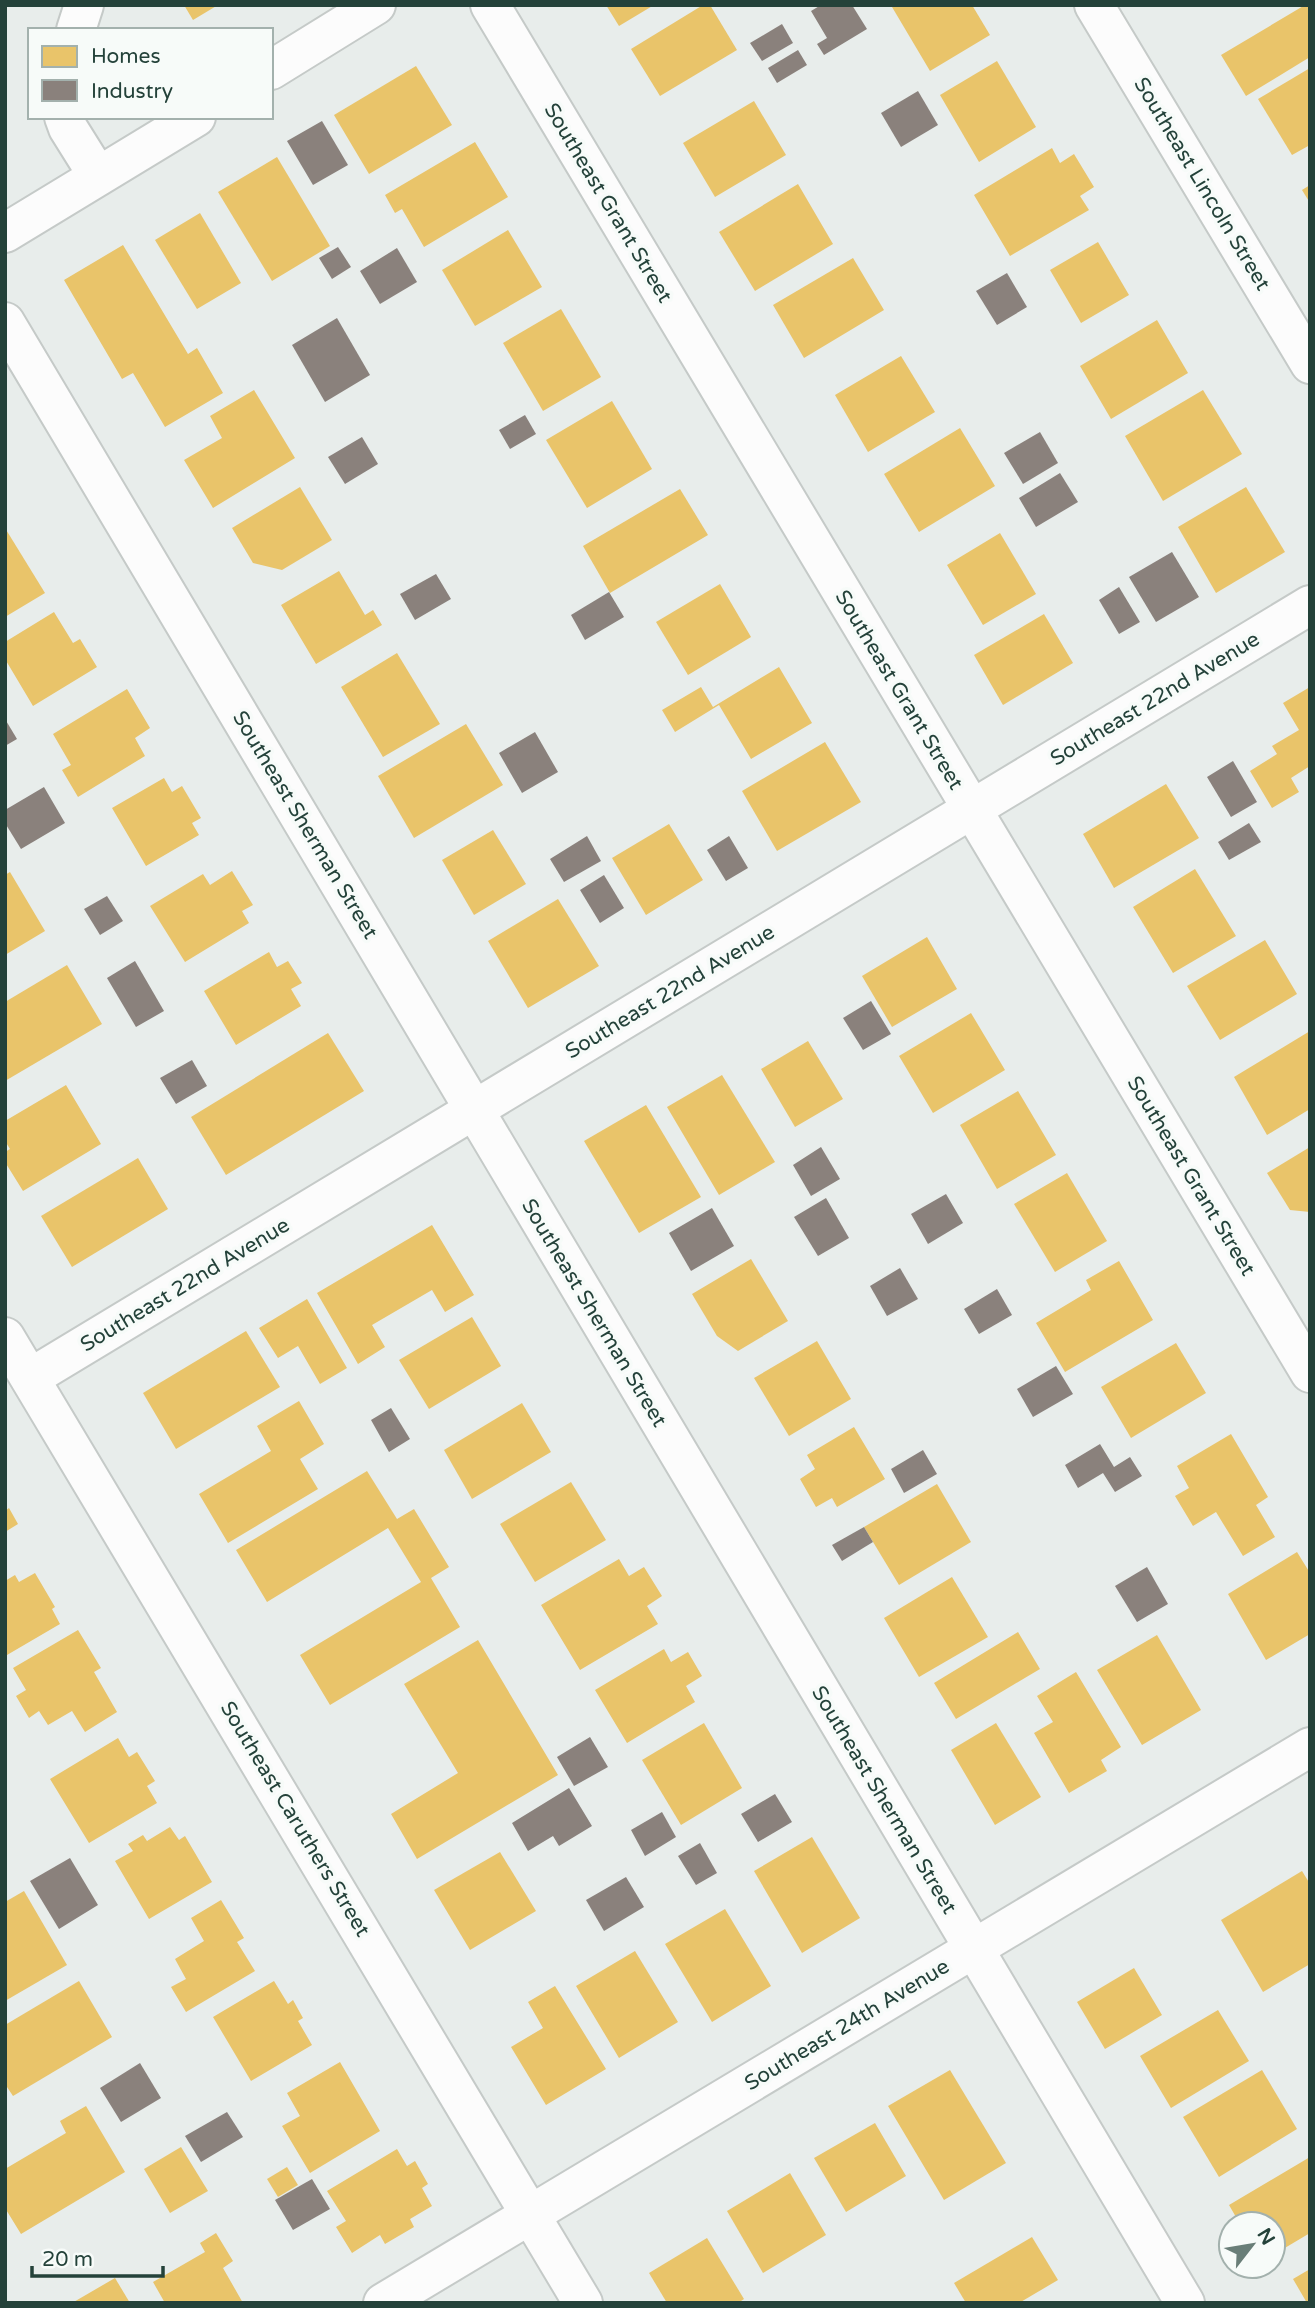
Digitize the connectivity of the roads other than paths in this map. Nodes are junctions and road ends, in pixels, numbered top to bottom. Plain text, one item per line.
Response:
1 (84, 5) edge
2 (376, 5) edge
3 (490, 5) edge
4 (1094, 5) edge
5 (77, 28) edge
6 (273, 69) edge
7 (65, 119) edge
8 (192, 119) edge
9 (98, 176) junction
10 (5, 233) edge
11 (5, 322) edge
12 (1310, 364) edge
13 (1310, 605) edge
14 (971, 811) junction
15 (474, 1111) junction
16 (5, 1337) edge
17 (1310, 1373) edge
18 (30, 1378) junction
19 (1310, 1746) edge
20 (973, 1949) junction
21 (532, 2215) junction
22 (383, 2303) edge
23 (583, 2303) edge
24 (1185, 2303) edge

1 - 5 street
2 - 6 street
3 - 14 street, Southeast Grant Street
4 - 12 street, Southeast Lincoln Street
7 - 9 street
8 - 9 street
9 - 10 street
11 - 15 street, Southeast Sherman Street
13 - 14 street, Southeast 22nd Avenue
14 - 15 street, Southeast 22nd Avenue
14 - 17 street, Southeast Grant Street
15 - 18 street, Southeast 22nd Avenue
15 - 20 street, Southeast Sherman Street
16 - 18 street, Southeast Caruthers Street
18 - 21 street, Southeast Caruthers Street
19 - 20 street, Southeast 24th Avenue
20 - 21 street, Southeast 24th Avenue
20 - 24 street, Southeast Sherman Street
21 - 22 street, Southeast 24th Avenue
21 - 23 street, Southeast Caruthers Street

